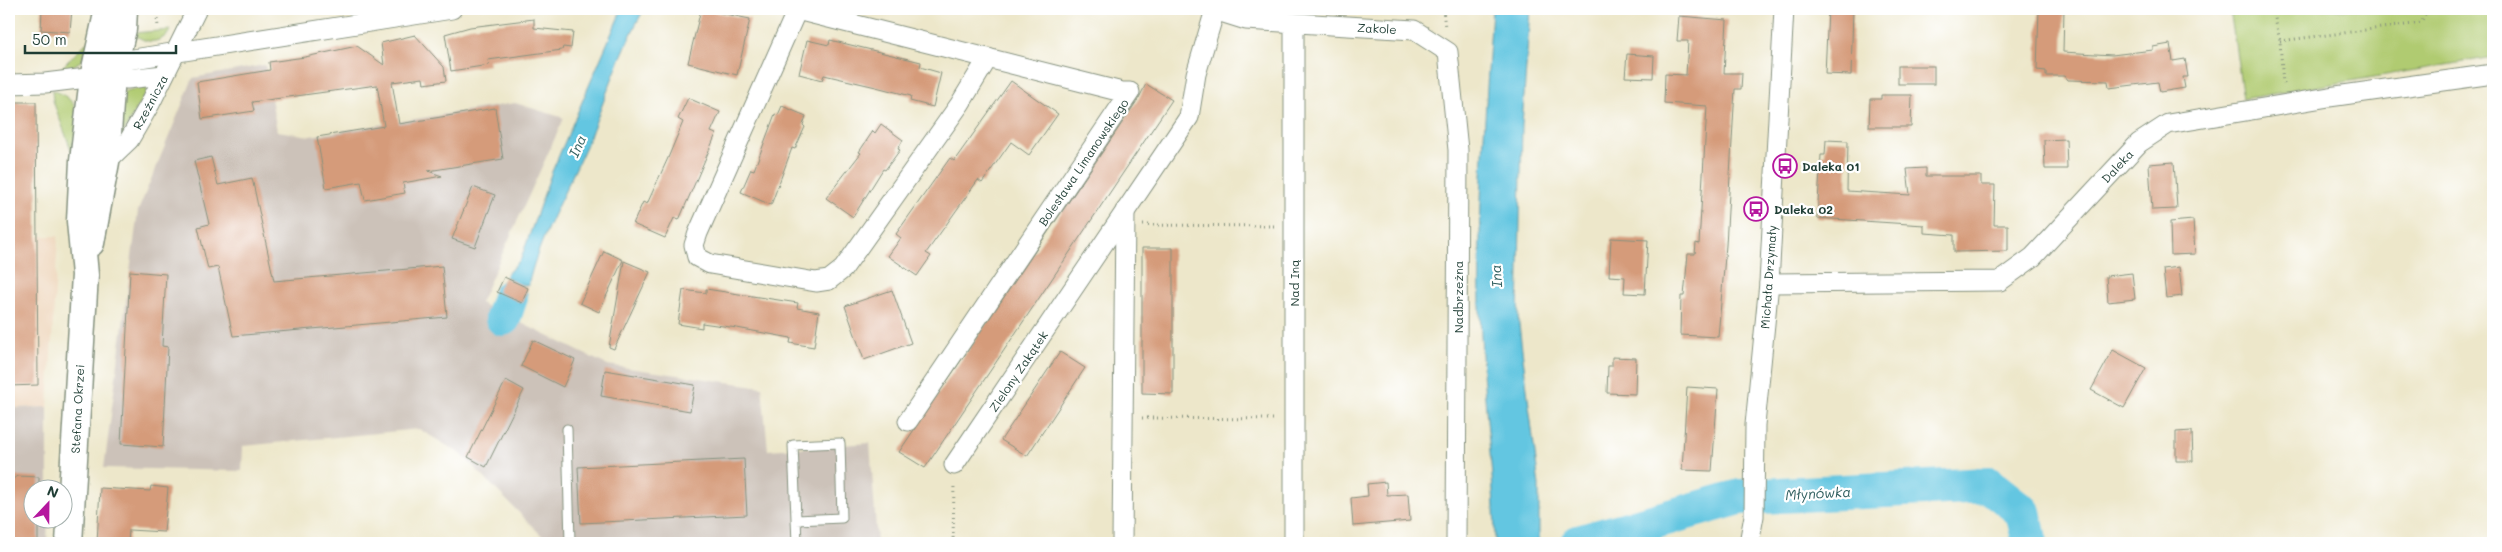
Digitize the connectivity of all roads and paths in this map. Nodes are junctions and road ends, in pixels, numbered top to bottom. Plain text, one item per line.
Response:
1 (108, 9) edge
2 (124, 9) edge
3 (156, 9) edge
4 (197, 9) edge
5 (452, 9) edge
6 (795, 9) edge
7 (1213, 9) edge
8 (1784, 9) edge
9 (2273, 9) edge
10 (2429, 9) edge
11 (1294, 23) junction
12 (158, 26) dead end
13 (2280, 41) junction
14 (175, 52) junction
15 (1448, 52) joint
16 (988, 58) junction
17 (2493, 74) edge
18 (164, 75) junction
19 (102, 77) junction
20 (9, 84) edge
21 (2285, 104) junction
22 (106, 162) junction
23 (1125, 218) junction
24 (1294, 227) junction
25 (85, 275) junction
26 (1769, 283) junction
27 (1124, 418) junction
28 (1294, 419) junction
29 (908, 420) dead end
30 (566, 429) dead end
31 (954, 465) joint
32 (796, 520) junction
33 (69, 543) edge
34 (570, 543) edge
35 (797, 543) edge
36 (953, 543) edge
37 (1122, 543) edge
38 (1294, 543) edge
39 (1456, 543) edge
40 (1749, 543) edge

1 - 19 street
2 - 19 street
3 - 12 path
4 - 14 street, Rzeźnicza
5 - 14 street
6 - 16 street, Bolesława Limanowskiego
6 - 16 street
7 - 11 street, Zakole
7 - 23 street, Zielony Zakątek
8 - 26 street, Michała Drzymały
9 - 13 path
10 - 13 path
11 - 15 street, Zakole
11 - 24 street, Nad Iną
13 - 21 path
14 - 18 street, Rzeźnicza
14 - 19 street
15 - 39 street, Nadbrzeżna
16 - 29 street, Bolesława Limanowskiego
17 - 21 street, Daleka
18 - 19 street
18 - 22 street, Rzeźnicza
19 - 20 street
19 - 22 street, Stefana Okrzei
19 - 25 street, Stefana Okrzei
21 - 26 street, Daleka
22 - 25 street, Stefana Okrzei
23 - 24 path
23 - 27 street
23 - 31 street, Zielony Zakątek
24 - 28 street, Nad Iną
25 - 33 street, Stefana Okrzei
26 - 40 street, Michała Drzymały
27 - 28 path
27 - 37 street
28 - 38 street, Nad Iną
30 - 34 lane
31 - 36 path
32 - 32 lane
32 - 35 lane

